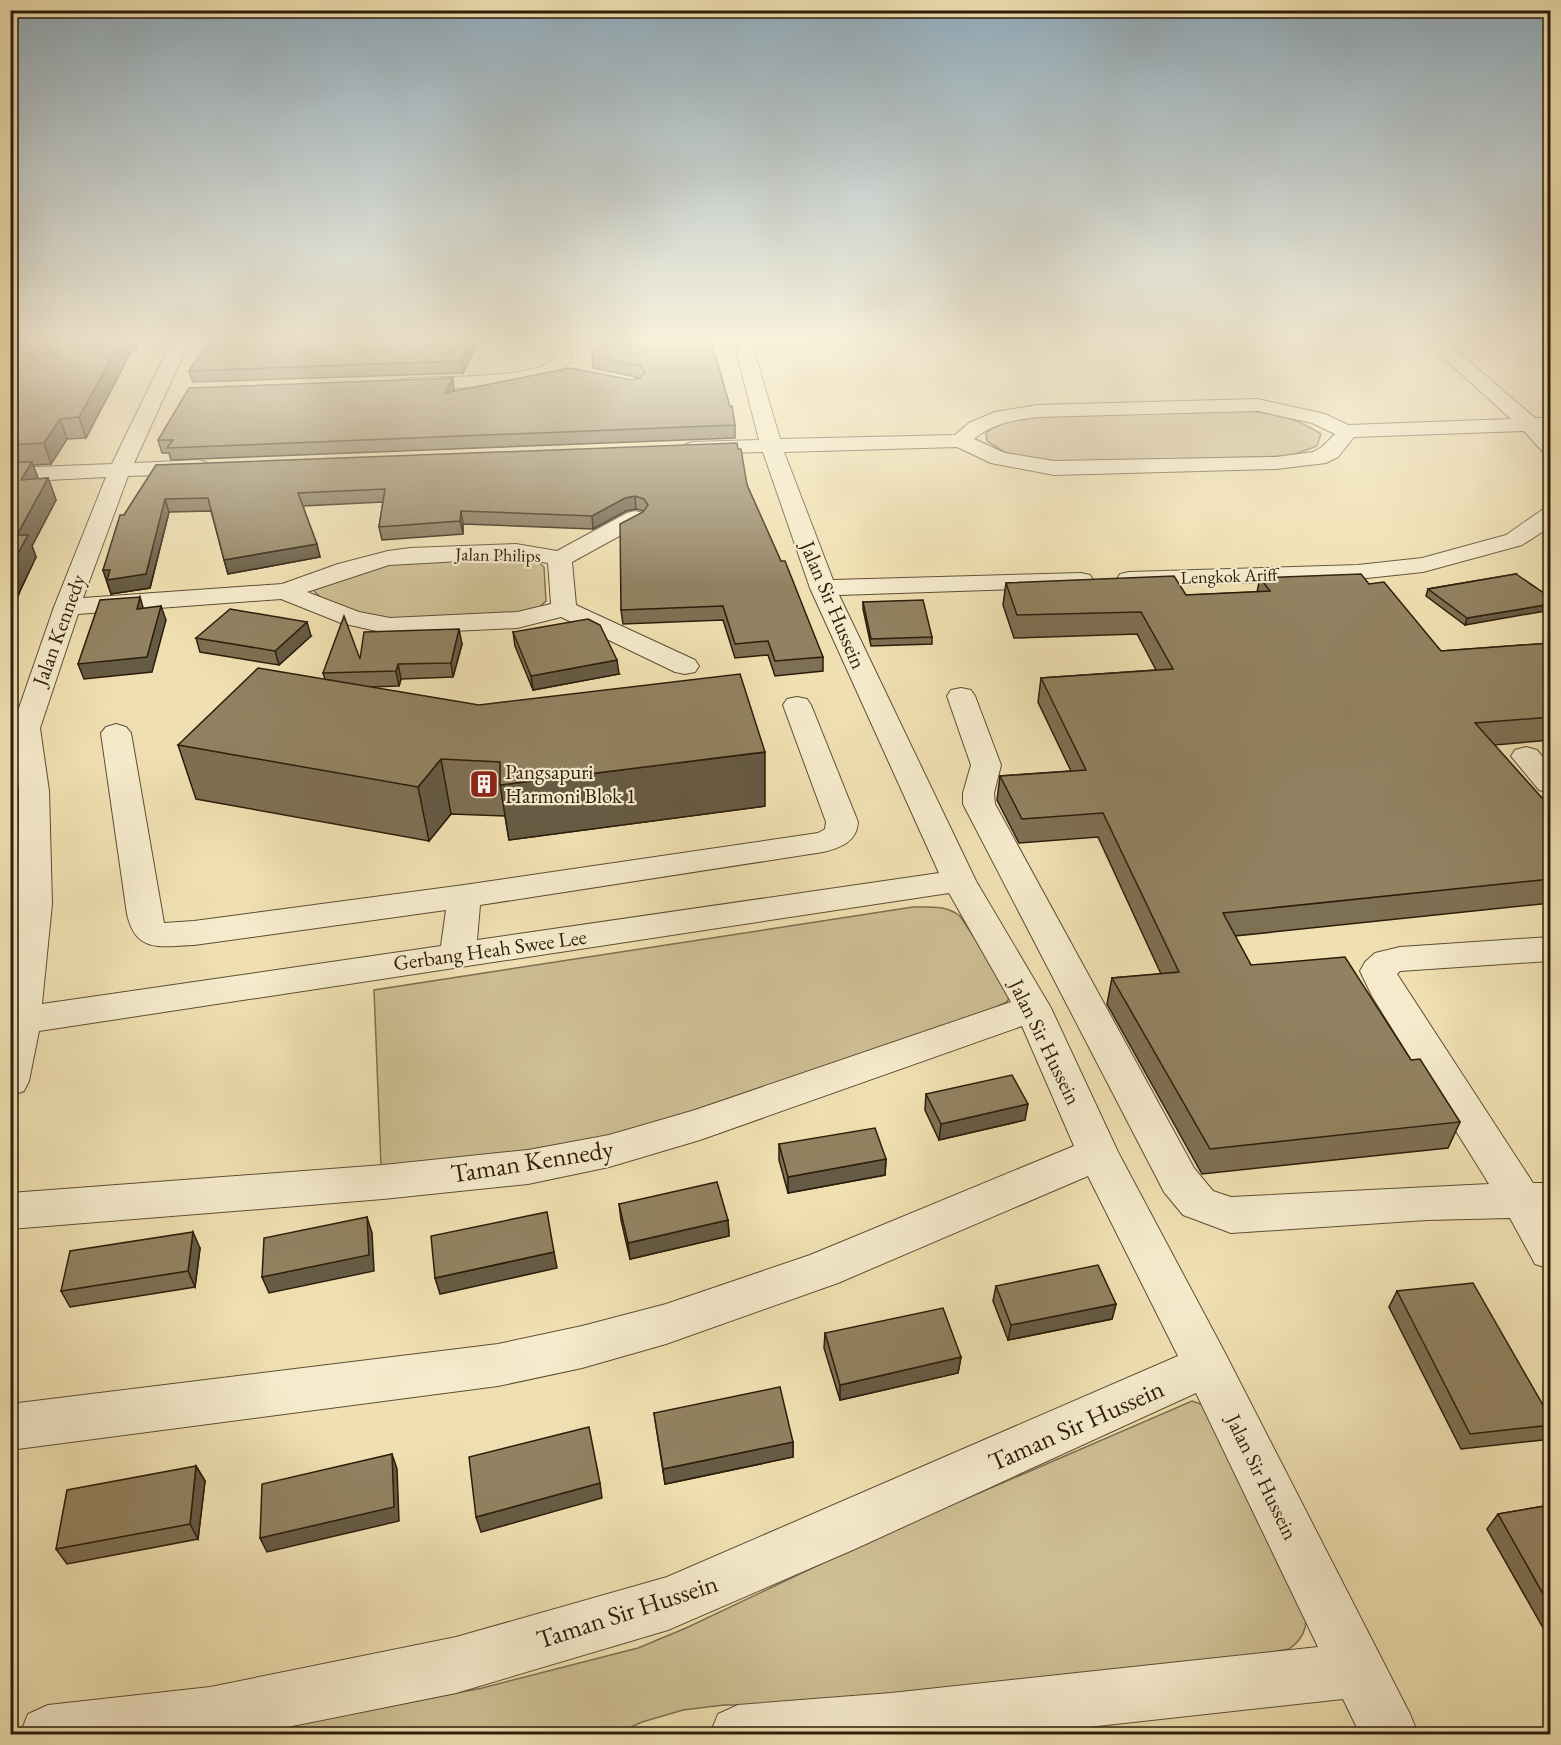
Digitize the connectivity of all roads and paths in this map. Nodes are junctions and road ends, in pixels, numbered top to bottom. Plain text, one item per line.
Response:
1 (142, 421) edge
2 (764, 421) edge
3 (989, 421) edge
4 (1326, 421) edge
5 (1540, 425) edge
6 (1345, 431) junction
7 (960, 441) junction
8 (771, 446) junction
9 (1551, 448) edge
10 (676, 449) edge
11 (215, 466) edge
12 (120, 470) junction
13 (10, 475) edge
14 (1551, 515) edge
15 (635, 518) edge
16 (560, 560) junction
17 (823, 588) junction
18 (285, 591) junction
19 (66, 607) junction
20 (564, 609) junction
21 (685, 666) dead end
22 (961, 696) dead end
23 (797, 705) dead end
24 (116, 733) dead end
25 (1526, 756) dead end
26 (1551, 784) edge
27 (23, 844) edge
28 (959, 881) junction
29 (464, 896) junction
30 (23, 906) edge
31 (1551, 949) edge
32 (458, 955) junction
33 (1033, 1008) junction
34 (22, 1020) junction
35 (10, 1081) edge
36 (1098, 1154) junction
37 (1537, 1201) edge
38 (10, 1211) edge
39 (1551, 1251) edge
40 (1208, 1366) junction
41 (10, 1426) edge
42 (1358, 1670) junction
43 (48, 1734) edge
44 (738, 1734) edge
45 (1390, 1734) edge

1 - 12 street, Jalan Kennedy
2 - 8 street, Jalan Sir Hussein
3 - 7 street
4 - 6 street
5 - 6 street
5 - 9 street
6 - 7 street
7 - 8 street
8 - 10 street
8 - 17 street, Jalan Sir Hussein
11 - 12 street
12 - 13 street
12 - 19 street, Jalan Kennedy
14 - 17 street, Lengkok Ariff
15 - 16 street
16 - 18 street, Jalan Philips
16 - 20 street, Jalan Philips
17 - 28 street, Jalan Sir Hussein
18 - 19 street, Jalan Philips
18 - 20 street, Jalan Philips
19 - 27 street, Jalan Kennedy
20 - 21 street
22 - 37 street
23 - 29 street
24 - 29 street
25 - 26 street
27 - 30 street, Jalan Kennedy
28 - 32 street, Gerbang Heah Swee Lee
28 - 33 street, Jalan Sir Hussein
29 - 32 street
30 - 34 street, Jalan Kennedy
31 - 37 street
32 - 34 street, Gerbang Heah Swee Lee
33 - 36 street, Jalan Sir Hussein
33 - 38 street, Taman Kennedy
34 - 35 street, Jalan Kennedy
36 - 40 street, Jalan Sir Hussein
36 - 41 street
37 - 39 street
40 - 42 street, Jalan Sir Hussein
40 - 43 street, Taman Sir Hussein
42 - 44 street
42 - 45 street, Jalan Sir Hussein

